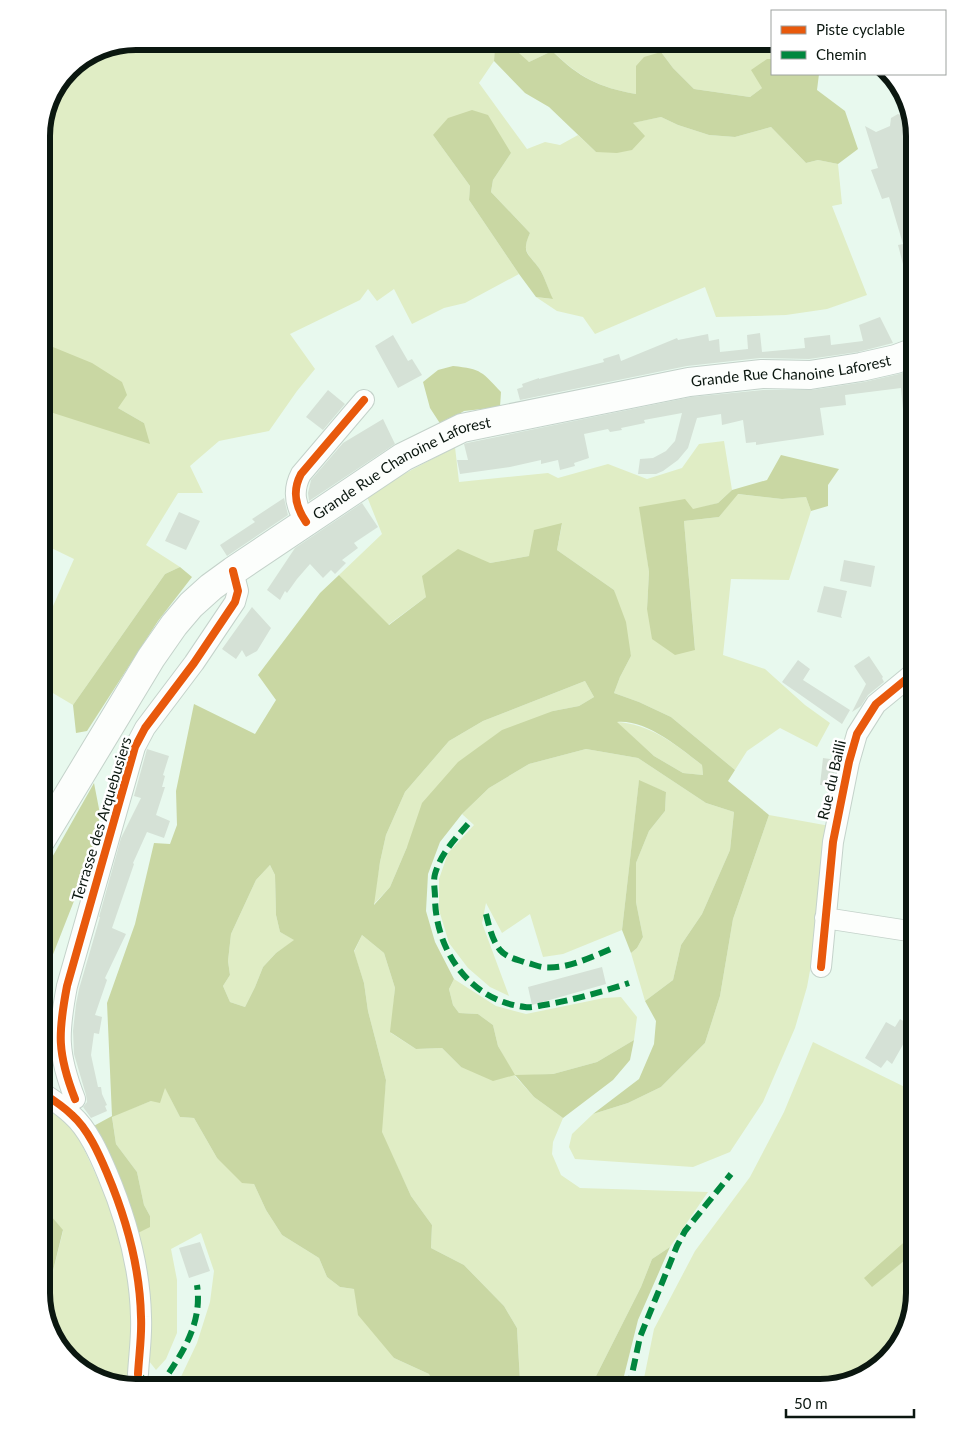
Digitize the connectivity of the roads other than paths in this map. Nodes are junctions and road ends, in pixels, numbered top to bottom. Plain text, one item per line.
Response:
1 (906, 355) edge
2 (364, 400) dead end
3 (306, 522) junction
4 (233, 571) junction
5 (906, 679) edge
6 (50, 825) edge
7 (825, 918) junction
8 (906, 931) edge
9 (821, 967) dead end
10 (50, 1098) edge
11 (75, 1099) dead end
12 (138, 1374) dead end

1 - 3 main road, Grande Rue Chanoine Laforest
2 - 3 street
3 - 4 main road, Grande Rue Chanoine Laforest
4 - 6 main road, Grande Rue Chanoine Laforest
4 - 11 street, Terrasse des Arquebusiers
5 - 7 street, Rue du Bailli
7 - 8 street
7 - 9 street, Rue du Bailli
10 - 12 street

